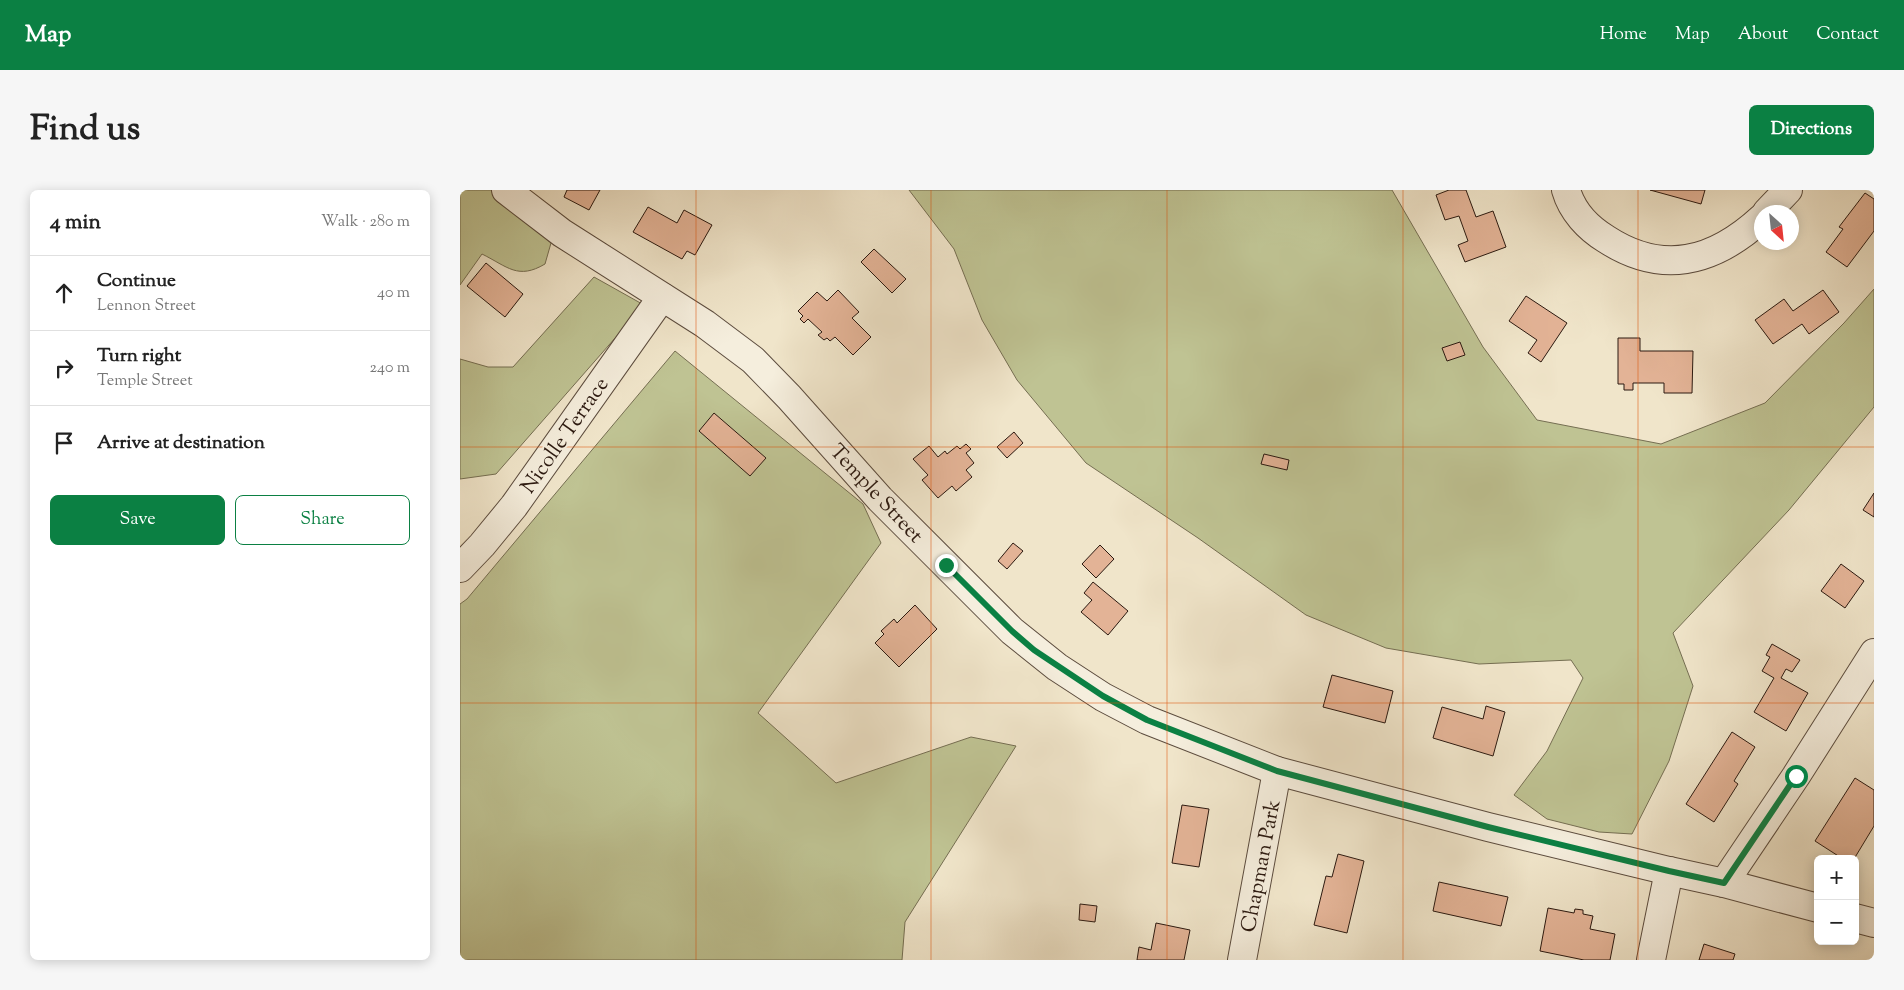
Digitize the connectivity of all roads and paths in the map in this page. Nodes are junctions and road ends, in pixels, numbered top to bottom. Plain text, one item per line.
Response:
1 (506, 190) edge
2 (1566, 190) edge
3 (1788, 190) edge
4 (1774, 205) edge
5 (1754, 224) edge
6 (662, 297) junction
7 (460, 568) edge
8 (1874, 653) edge
9 (1277, 771) junction
10 (1669, 871) junction
11 (1724, 883) junction
12 (1814, 907) edge
13 (1859, 919) edge
14 (1874, 923) edge
15 (1242, 960) edge
16 (1651, 960) edge

1 - 6 street, Temple Street
2 - 5 street
3 - 4 street
6 - 7 street, Nicolle Terrace
6 - 9 street, Temple Street
8 - 11 street
9 - 10 street, Temple Street
9 - 15 street, Chapman Park
10 - 11 street, Temple Street
10 - 16 street
11 - 12 street, Temple Street
13 - 14 street

